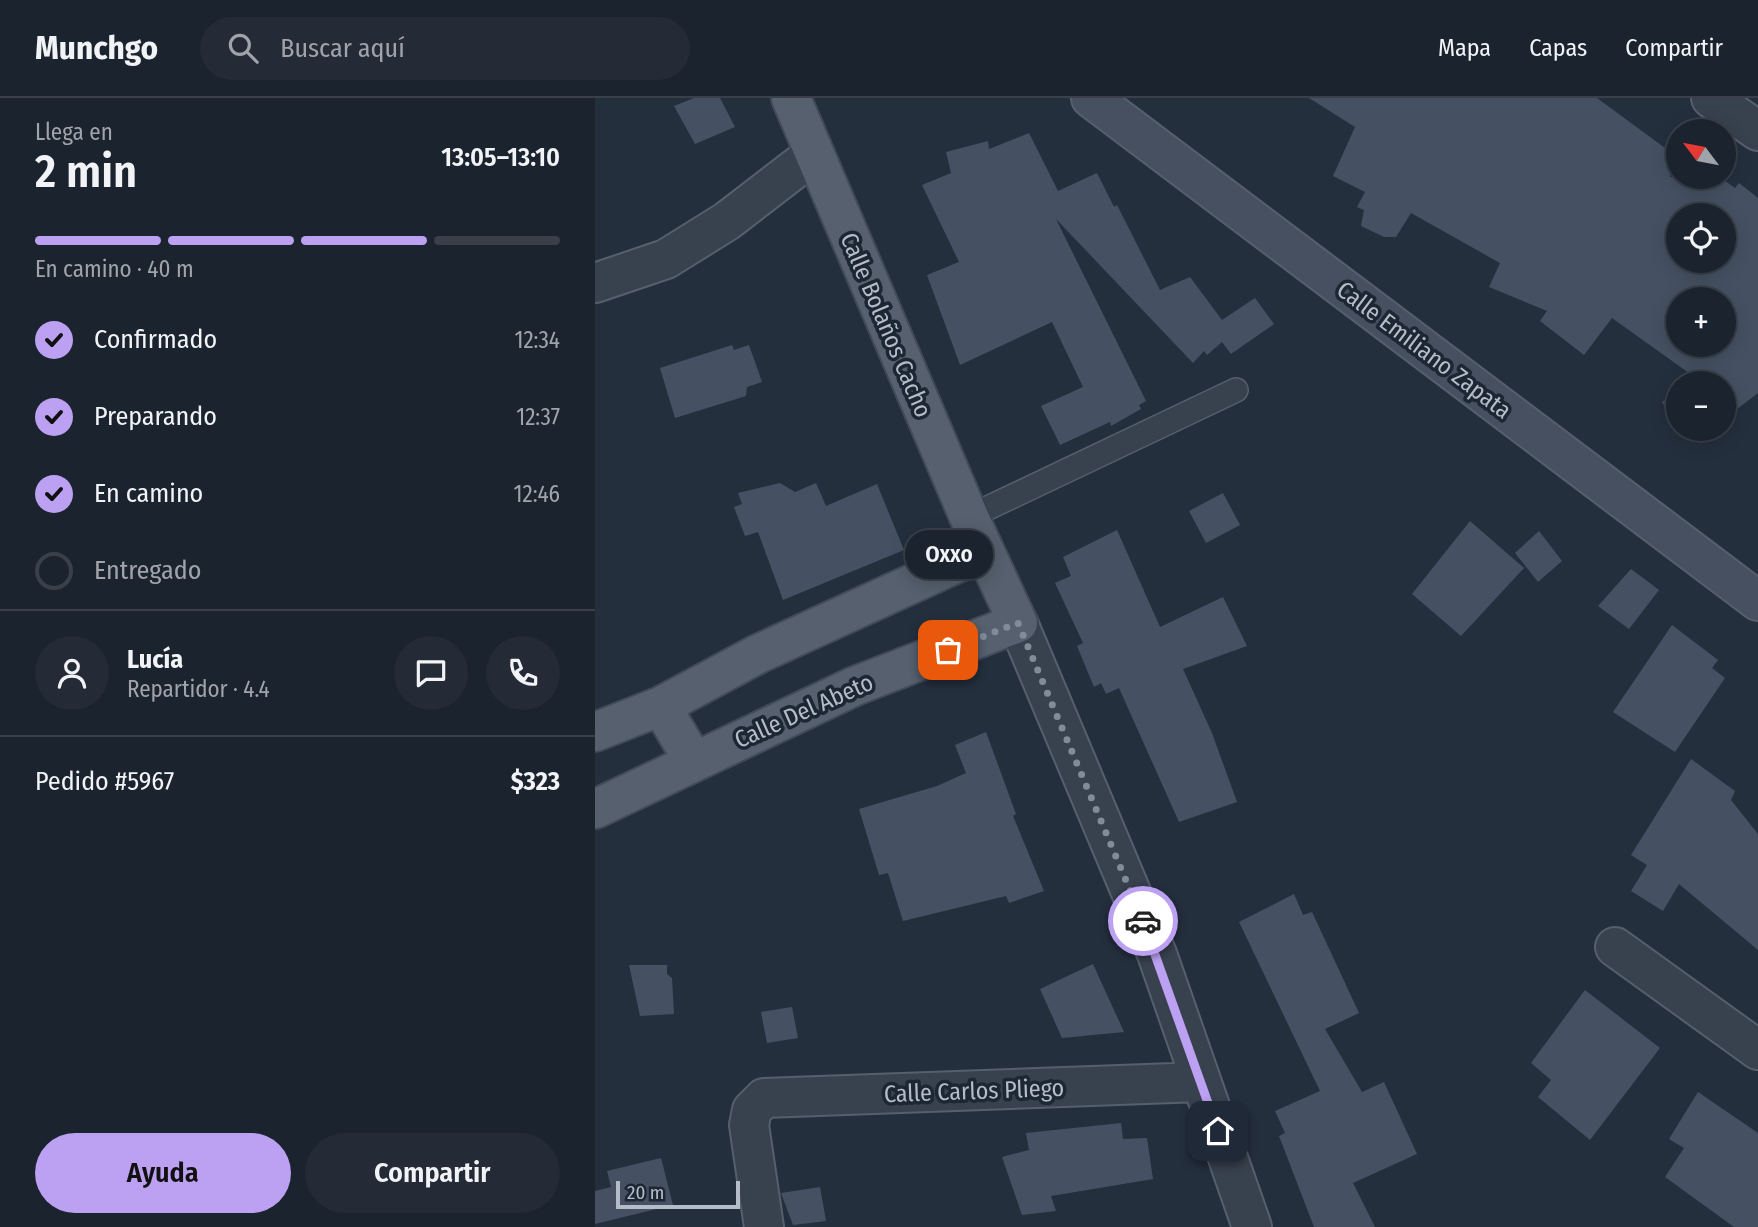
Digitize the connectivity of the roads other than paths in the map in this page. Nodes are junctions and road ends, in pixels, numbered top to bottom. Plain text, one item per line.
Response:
1 (791, 98) edge
2 (1091, 98) edge
3 (1711, 98) edge
4 (1758, 131) edge
5 (814, 154) junction
6 (595, 283) edge
7 (1236, 390) dead end
8 (969, 517) junction
9 (984, 551) junction
10 (1758, 601) edge
11 (1018, 623) junction
12 (661, 706) junction
13 (595, 732) edge
14 (694, 762) junction
15 (595, 809) edge
16 (1615, 947) dead end
17 (1758, 1050) edge
18 (1201, 1082) junction
19 (764, 1227) edge
20 (1252, 1227) edge

1 - 5 main road, Calle Bolaños Cacho
2 - 10 street, Calle Emiliano Zapata
3 - 4 street
5 - 6 street
5 - 8 main road, Calle Bolaños Cacho
7 - 8 lane
8 - 9 main road, Calle Bolaños Cacho
9 - 11 main road, Calle Bolaños Cacho
9 - 12 main road
11 - 14 main road, Calle Del Abeto
11 - 18 street
12 - 13 main road
12 - 14 main road
14 - 15 main road, Calle Del Abeto
16 - 17 street
18 - 19 street, Calle Carlos Pliego
18 - 20 street

